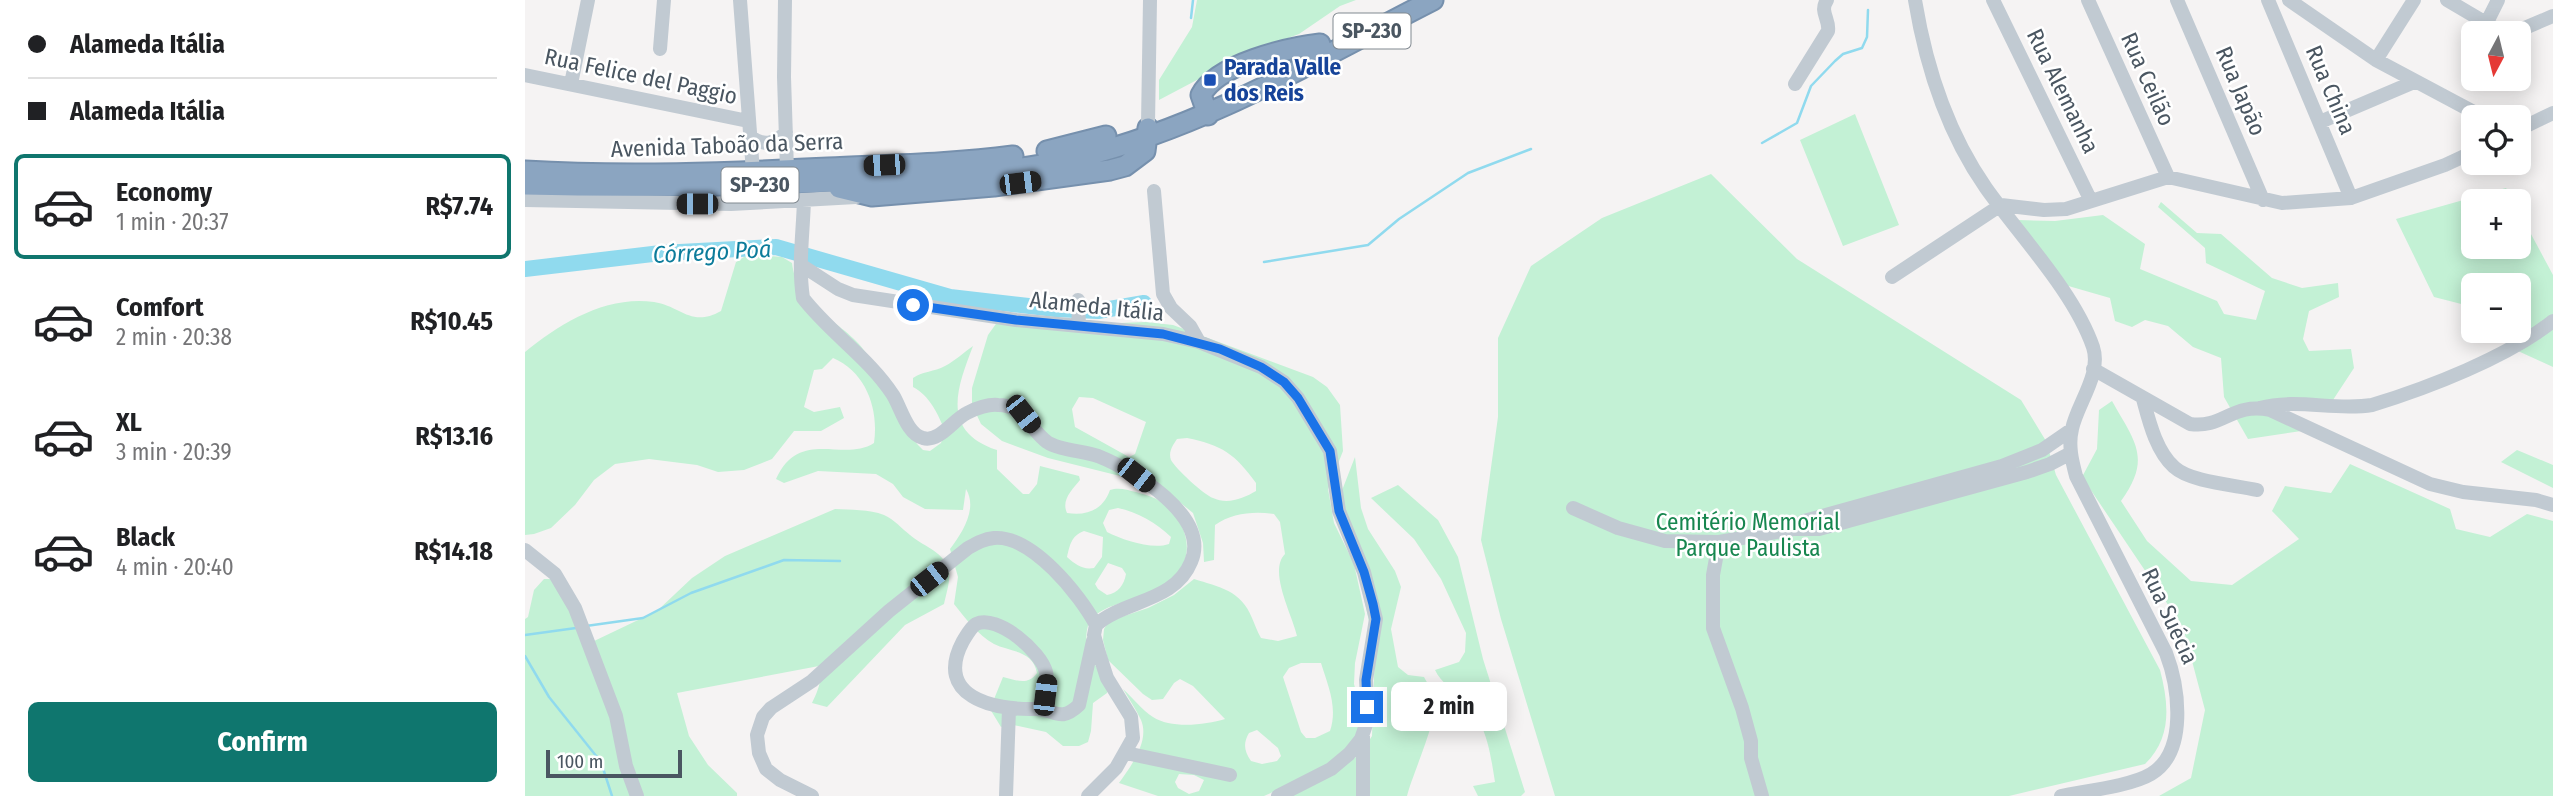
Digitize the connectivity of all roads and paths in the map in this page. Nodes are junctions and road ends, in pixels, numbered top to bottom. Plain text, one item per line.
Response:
1 (588, 0) edge
2 (664, 0) edge
3 (740, 0) edge
4 (785, 0) edge
5 (1150, 0) edge
6 (1405, 0) edge
7 (1433, 0) edge
8 (1827, 0) edge
9 (1915, 0) edge
10 (1993, 0) edge
11 (2088, 0) edge
12 (2177, 0) edge
13 (2268, 0) edge
14 (2289, 0) edge
15 (2414, 0) edge
16 (2447, 0) edge
17 (2498, 0) edge
18 (2553, 16) edge
19 (2481, 21) edge
20 (2488, 21) edge
21 (2531, 25) edge
22 (660, 49) dead end
23 (2376, 60) junction
24 (525, 75) edge
25 (2414, 82) junction
26 (571, 84) junction
27 (1795, 84) dead end
28 (2461, 106) edge
29 (1206, 109) junction
30 (2553, 113) edge
31 (748, 121) junction
32 (2320, 122) junction
33 (2531, 124) edge
34 (1154, 130) junction
35 (786, 132) junction
36 (750, 136) junction
37 (2461, 157) edge
38 (787, 170) junction
39 (525, 171) edge
40 (754, 172) junction
41 (2168, 177) junction
42 (814, 183) junction
43 (525, 185) edge
44 (1154, 191) dead end
45 (873, 196) junction
46 (2351, 198) junction
47 (525, 200) edge
48 (2263, 200) junction
49 (800, 201) junction
50 (2091, 201) junction
51 (2001, 205) junction
52 (800, 256) junction
53 (1892, 277) dead end
54 (1078, 300) dead end
55 (2553, 321) edge
56 (1079, 322) junction
57 (1199, 342) junction
58 (2093, 369) junction
59 (2143, 399) junction
60 (2259, 408) junction
61 (2071, 430) junction
62 (2071, 453) junction
63 (2257, 490) dead end
64 (2553, 505) edge
65 (1573, 508) dead end
66 (1793, 529) junction
67 (1719, 542) junction
68 (525, 550) edge
69 (1095, 630) junction
70 (1039, 708) junction
71 (1009, 709) junction
72 (1363, 736) junction
73 (1126, 752) junction
74 (1230, 775) dead end
75 (804, 795) edge
76 (637, 796) edge
77 (1006, 796) edge
78 (1088, 796) edge
79 (1278, 796) edge
80 (1363, 796) edge
81 (1762, 796) edge
82 (2061, 796) edge

1 - 26 street
2 - 22 street
3 - 31 street
4 - 35 street
5 - 34 street
6 - 29 highway, Avenida Taboão da Serra / SP-230
7 - 29 highway, Avenida Taboão da Serra / SP-230
8 - 27 street
9 - 51 street
10 - 50 street, Rua Alemanha
11 - 41 street, Rua Ceilão
12 - 48 street, Rua Japão
13 - 32 street, Rua China
14 - 23 street
15 - 23 street
16 - 19 street
17 - 20 street
18 - 21 street
23 - 25 street
24 - 26 street, Rua Felice del Paggio
25 - 28 street
25 - 32 street
26 - 31 street, Rua Felice del Paggio
29 - 34 highway, Avenida Taboão da Serra / SP-230
30 - 33 street
31 - 36 street
32 - 46 street, Rua China
34 - 38 highway, Avenida Taboão da Serra / SP-230
34 - 42 highway, Avenida Taboão da Serra / SP-230
34 - 45 highway
35 - 36 street
35 - 38 street
36 - 40 street
37 - 46 street
38 - 40 highway, Avenida Taboão da Serra / SP-230
39 - 40 highway, Avenida Taboão da Serra / SP-230
41 - 48 street
41 - 50 street
42 - 43 highway, Avenida Taboão da Serra / SP-230
42 - 45 highway
44 - 57 street
45 - 49 street
46 - 48 street
47 - 49 street
49 - 52 street
50 - 51 street
51 - 53 street
51 - 58 street
52 - 56 street, Alameda Itália
52 - 69 street
54 - 56 street
55 - 60 street
56 - 57 street, Alameda Itália
57 - 72 street, Alameda Itália
58 - 59 street
58 - 61 street, Rua Suécia
59 - 60 street
59 - 63 street
60 - 64 street
61 - 62 street, Rua Suécia
61 - 66 street
62 - 66 street
62 - 82 street, Rua Suécia
65 - 67 street
66 - 67 street
67 - 81 street
68 - 76 street
69 - 70 street
69 - 73 street
69 - 75 street
70 - 71 street
70 - 71 street
71 - 77 street
72 - 79 street
72 - 80 street, Alameda Itália
73 - 74 street
73 - 78 street

